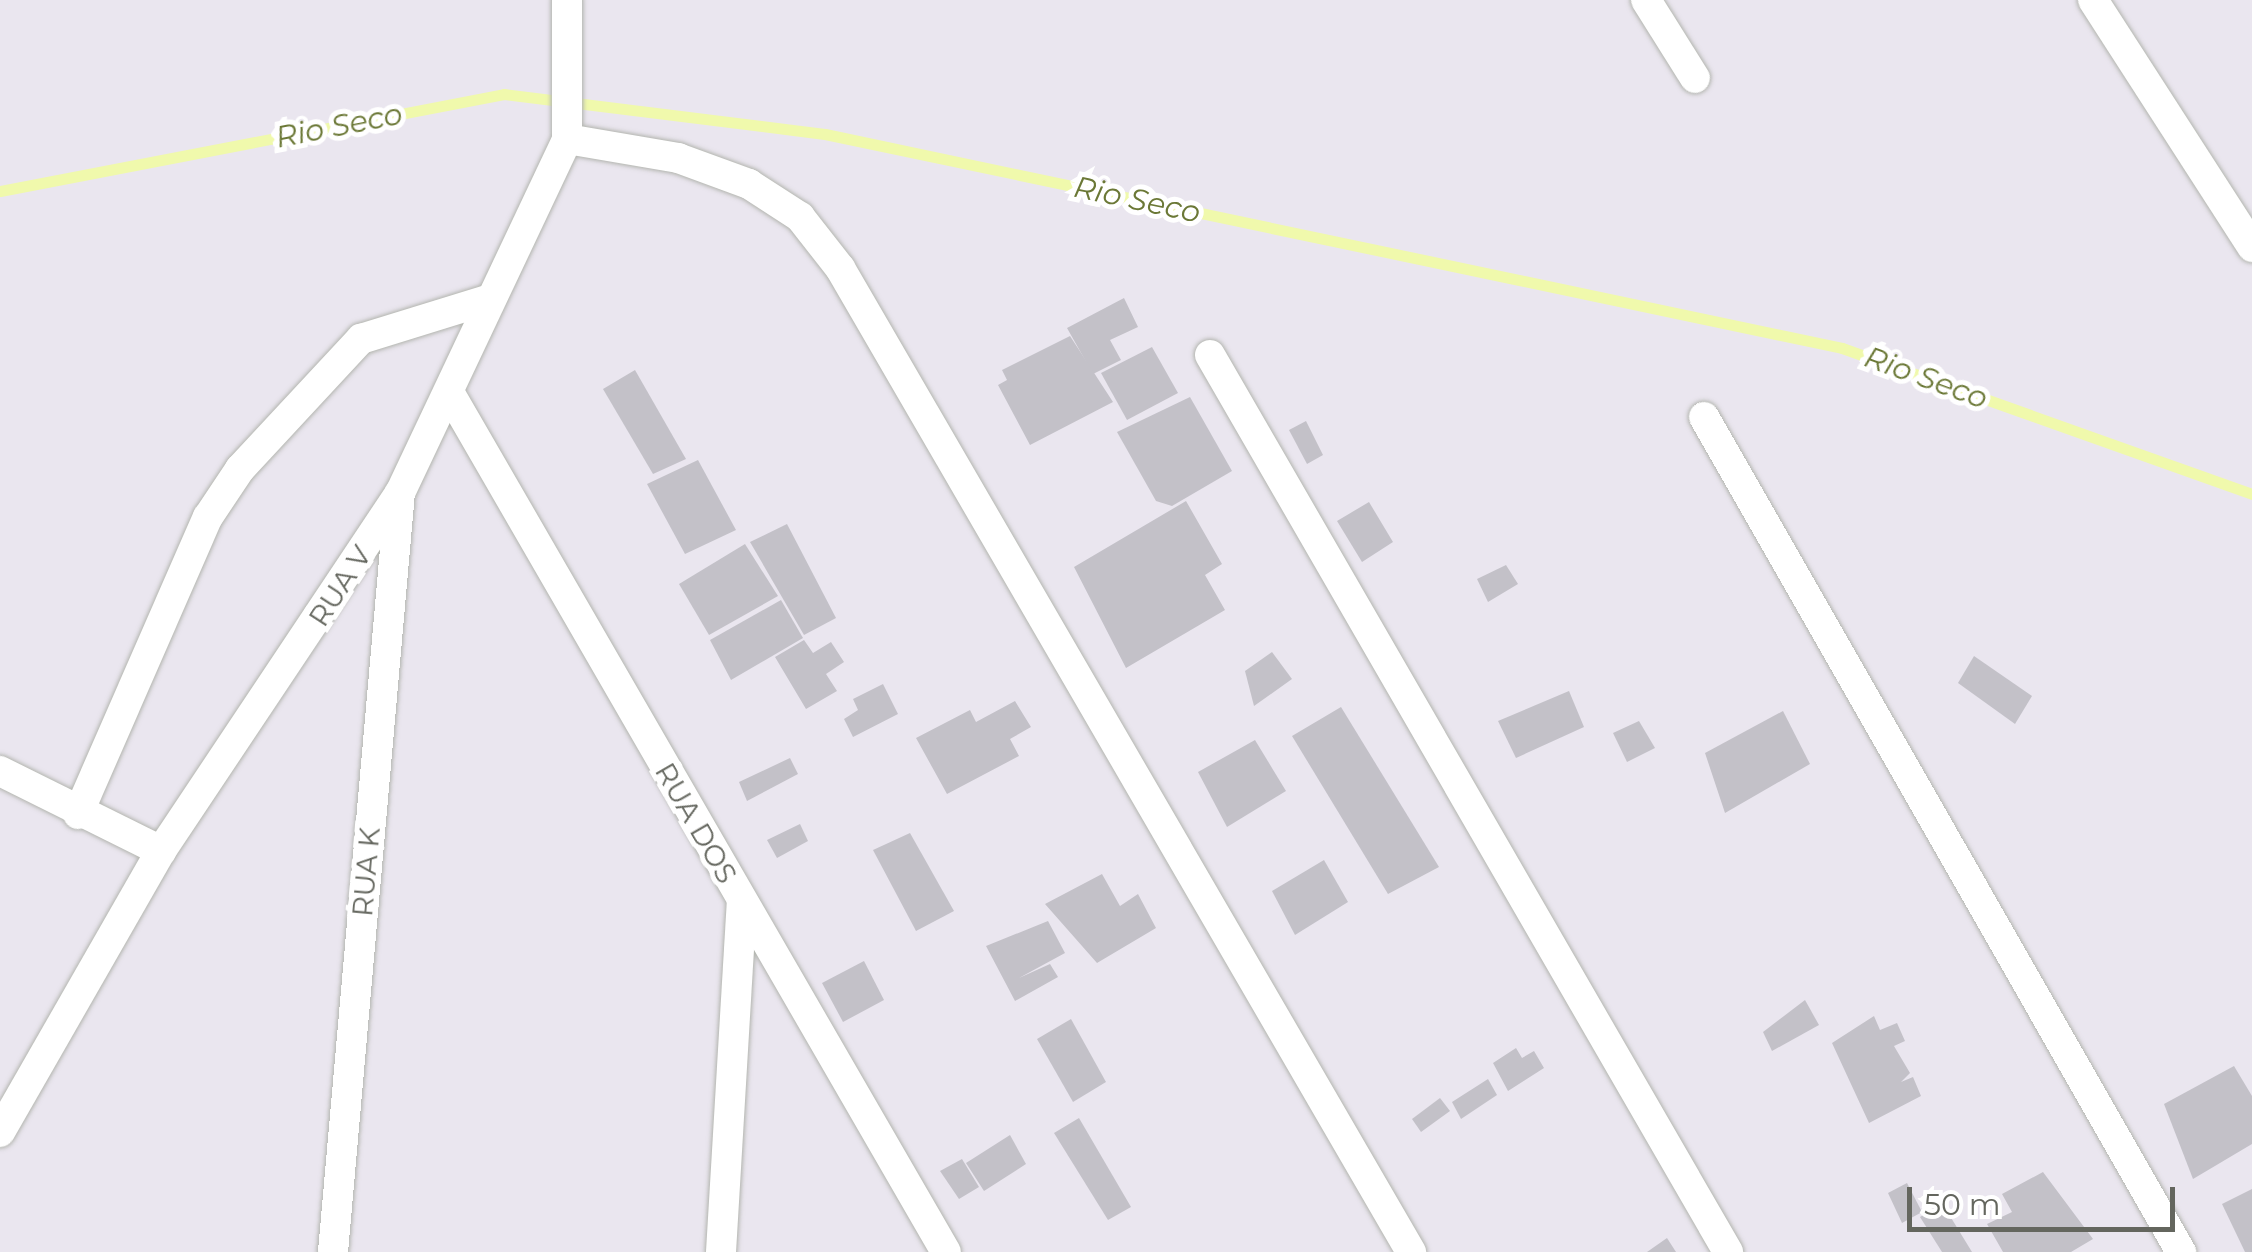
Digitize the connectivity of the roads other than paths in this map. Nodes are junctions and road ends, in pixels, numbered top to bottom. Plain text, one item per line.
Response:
1 (567, 0) edge
2 (1646, 0) edge
3 (2093, 0) edge
4 (1695, 78) dead end
5 (567, 139) junction
6 (2252, 247) edge
7 (487, 300) junction
8 (1210, 356) dead end
9 (450, 392) junction
10 (1704, 416) dead end
11 (400, 493) junction
12 (0, 772) edge
13 (78, 814) junction
14 (161, 852) junction
15 (742, 904) junction
16 (0, 1132) edge
17 (333, 1252) edge
18 (722, 1252) edge
19 (946, 1252) edge
20 (1411, 1252) edge
21 (1728, 1252) edge
22 (2180, 1252) edge

1 - 5 street, RUA V
2 - 4 street
3 - 6 street
5 - 7 street, RUA V
5 - 20 street
7 - 9 street, RUA V
7 - 13 street
8 - 21 street
9 - 11 street, RUA V
9 - 15 street, RUA DOS
10 - 22 street
11 - 14 street, RUA V
11 - 17 street, RUA K
12 - 13 street
13 - 14 street
14 - 16 street, RUA V
15 - 18 street
15 - 19 street, RUA DOS

